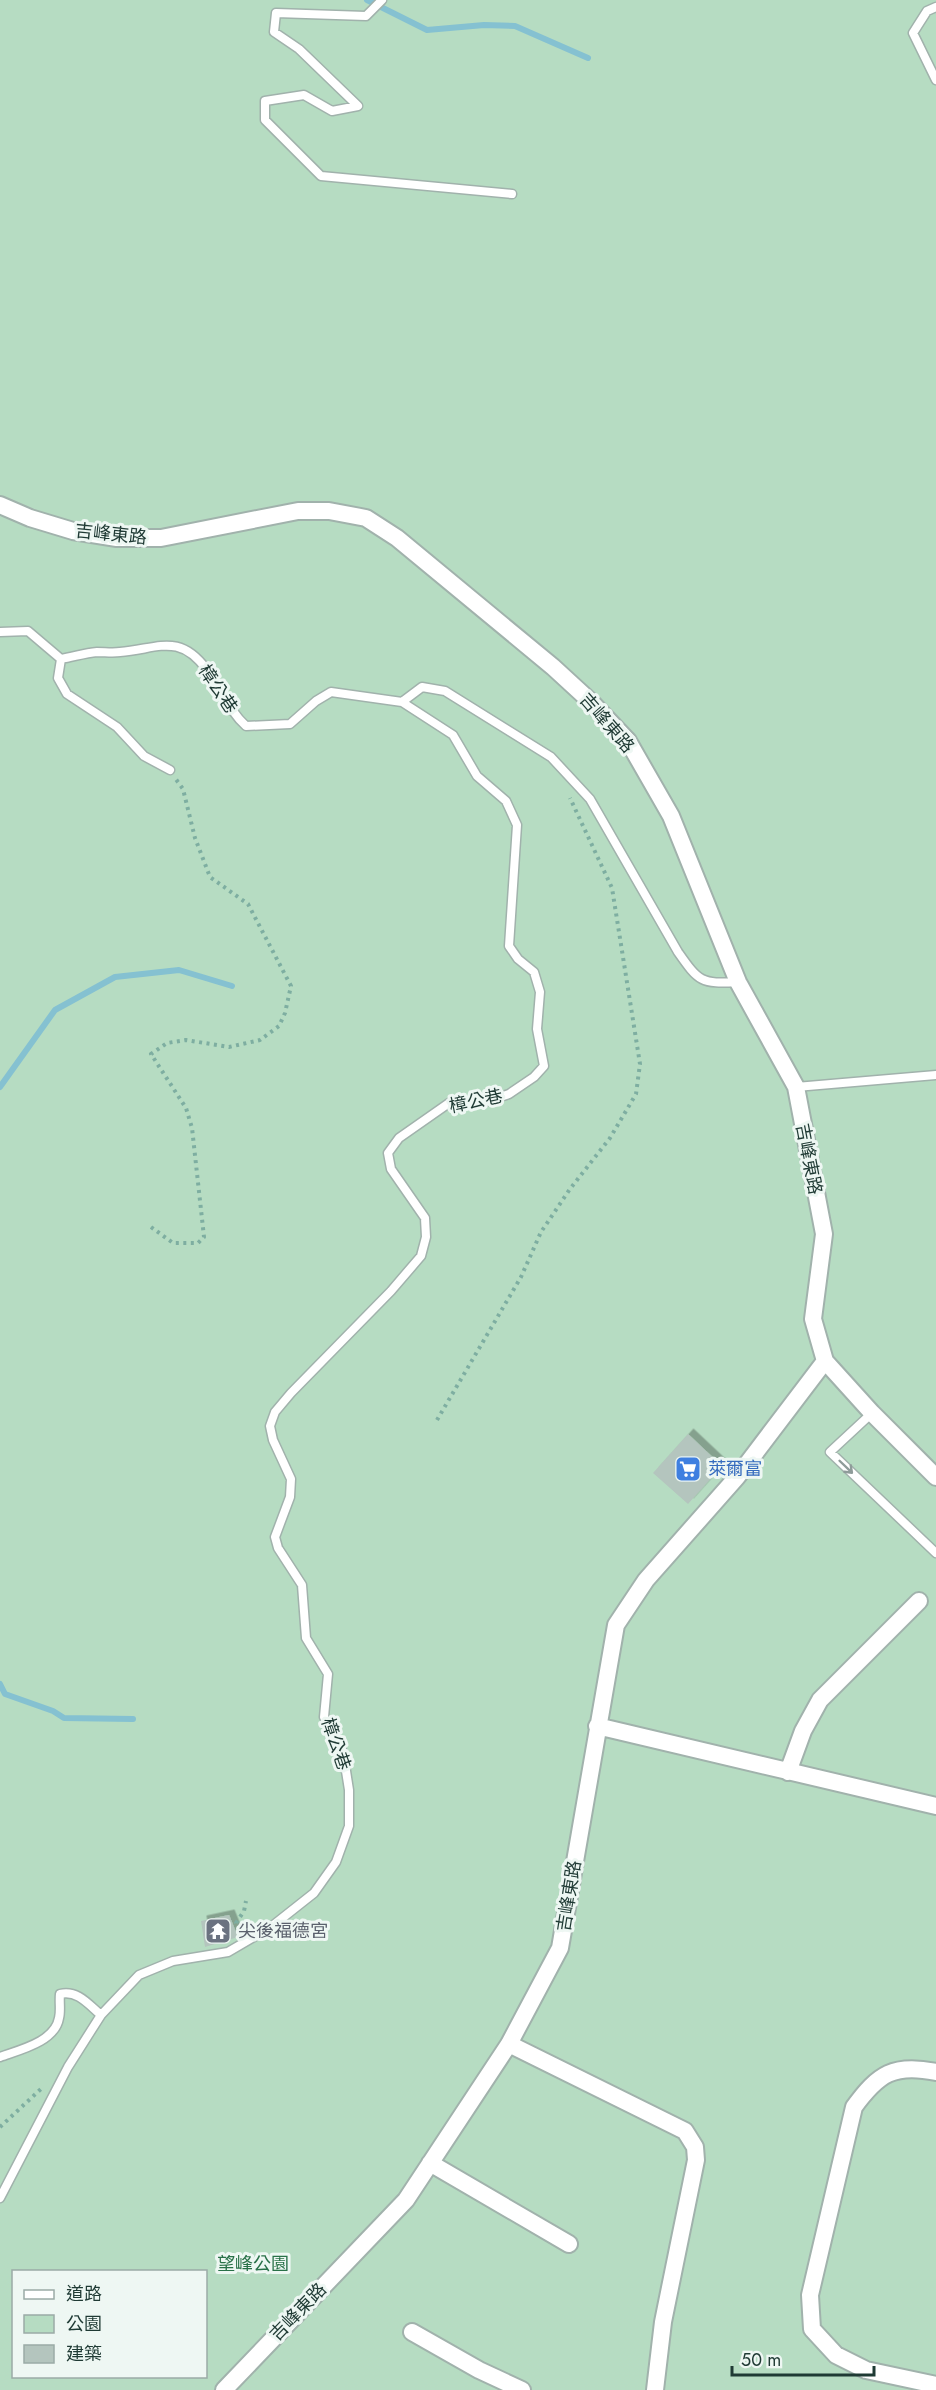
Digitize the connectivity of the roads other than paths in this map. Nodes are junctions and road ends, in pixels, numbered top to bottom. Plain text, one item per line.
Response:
1 (382, 0) edge
2 (936, 7) edge
3 (936, 80) edge
4 (513, 194) dead end
5 (0, 505) edge
6 (0, 632) edge
7 (61, 659) junction
8 (402, 702) junction
9 (170, 770) road end
10 (738, 982) junction
11 (936, 1075) edge
12 (796, 1088) junction
13 (825, 1361) junction
14 (872, 1413) junction
15 (936, 1477) edge
16 (936, 1554) edge
17 (919, 1600) dead end
18 (597, 1726) junction
19 (788, 1772) junction
20 (936, 1806) edge
21 (101, 2015) junction
22 (509, 2044) junction
23 (0, 2056) edge
24 (936, 2072) edge
25 (430, 2163) junction
26 (0, 2198) edge
27 (569, 2244) dead end
28 (412, 2332) dead end
29 (936, 2385) edge
30 (224, 2390) edge
31 (522, 2390) edge
32 (655, 2390) edge

1 - 4 lane
2 - 3 lane
5 - 10 street, 吉峰東路
6 - 7 lane
7 - 8 lane, 樟公巷
7 - 9 lane
8 - 10 lane
8 - 21 lane, 樟公巷
10 - 12 street, 吉峰東路
11 - 12 lane
12 - 13 street, 吉峰東路
13 - 14 street, 吉峰東路
13 - 18 street, 吉峰東路
14 - 15 street, 吉峰東路
14 -> 16 lane
17 - 19 street
18 - 19 street
18 - 22 street, 吉峰東路
19 - 20 street
21 - 23 lane
21 - 26 lane
22 - 25 street, 吉峰東路
22 - 32 street
24 - 29 street
25 - 27 street
25 - 30 street, 吉峰東路
28 - 31 street

